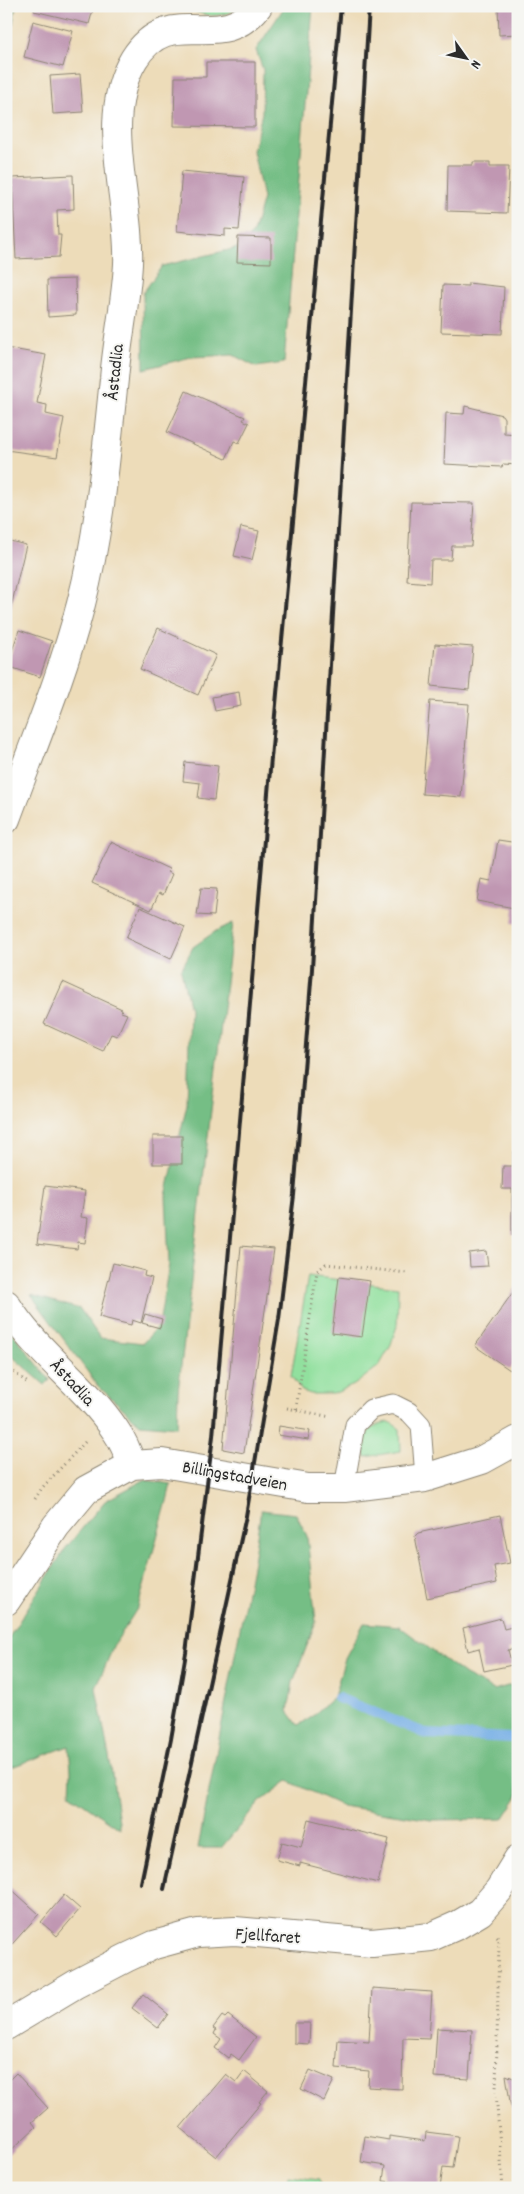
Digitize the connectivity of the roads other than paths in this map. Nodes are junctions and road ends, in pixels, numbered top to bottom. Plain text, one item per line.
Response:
1 (258, 6) edge
2 (6, 819) edge
3 (6, 1304) edge
4 (518, 1440) edge
5 (132, 1465) junction
6 (425, 1478) junction
7 (344, 1488) junction
8 (6, 1601) edge
9 (518, 1858) edge
10 (6, 2026) edge

1 - 2 street, Åstadlia
3 - 5 street, Åstadlia
4 - 6 street, Billingstadveien
5 - 7 street, Billingstadveien
5 - 8 street, Billingstadveien
6 - 7 street, Billingstadveien
6 - 7 lane
9 - 10 street, Fjellfaret

